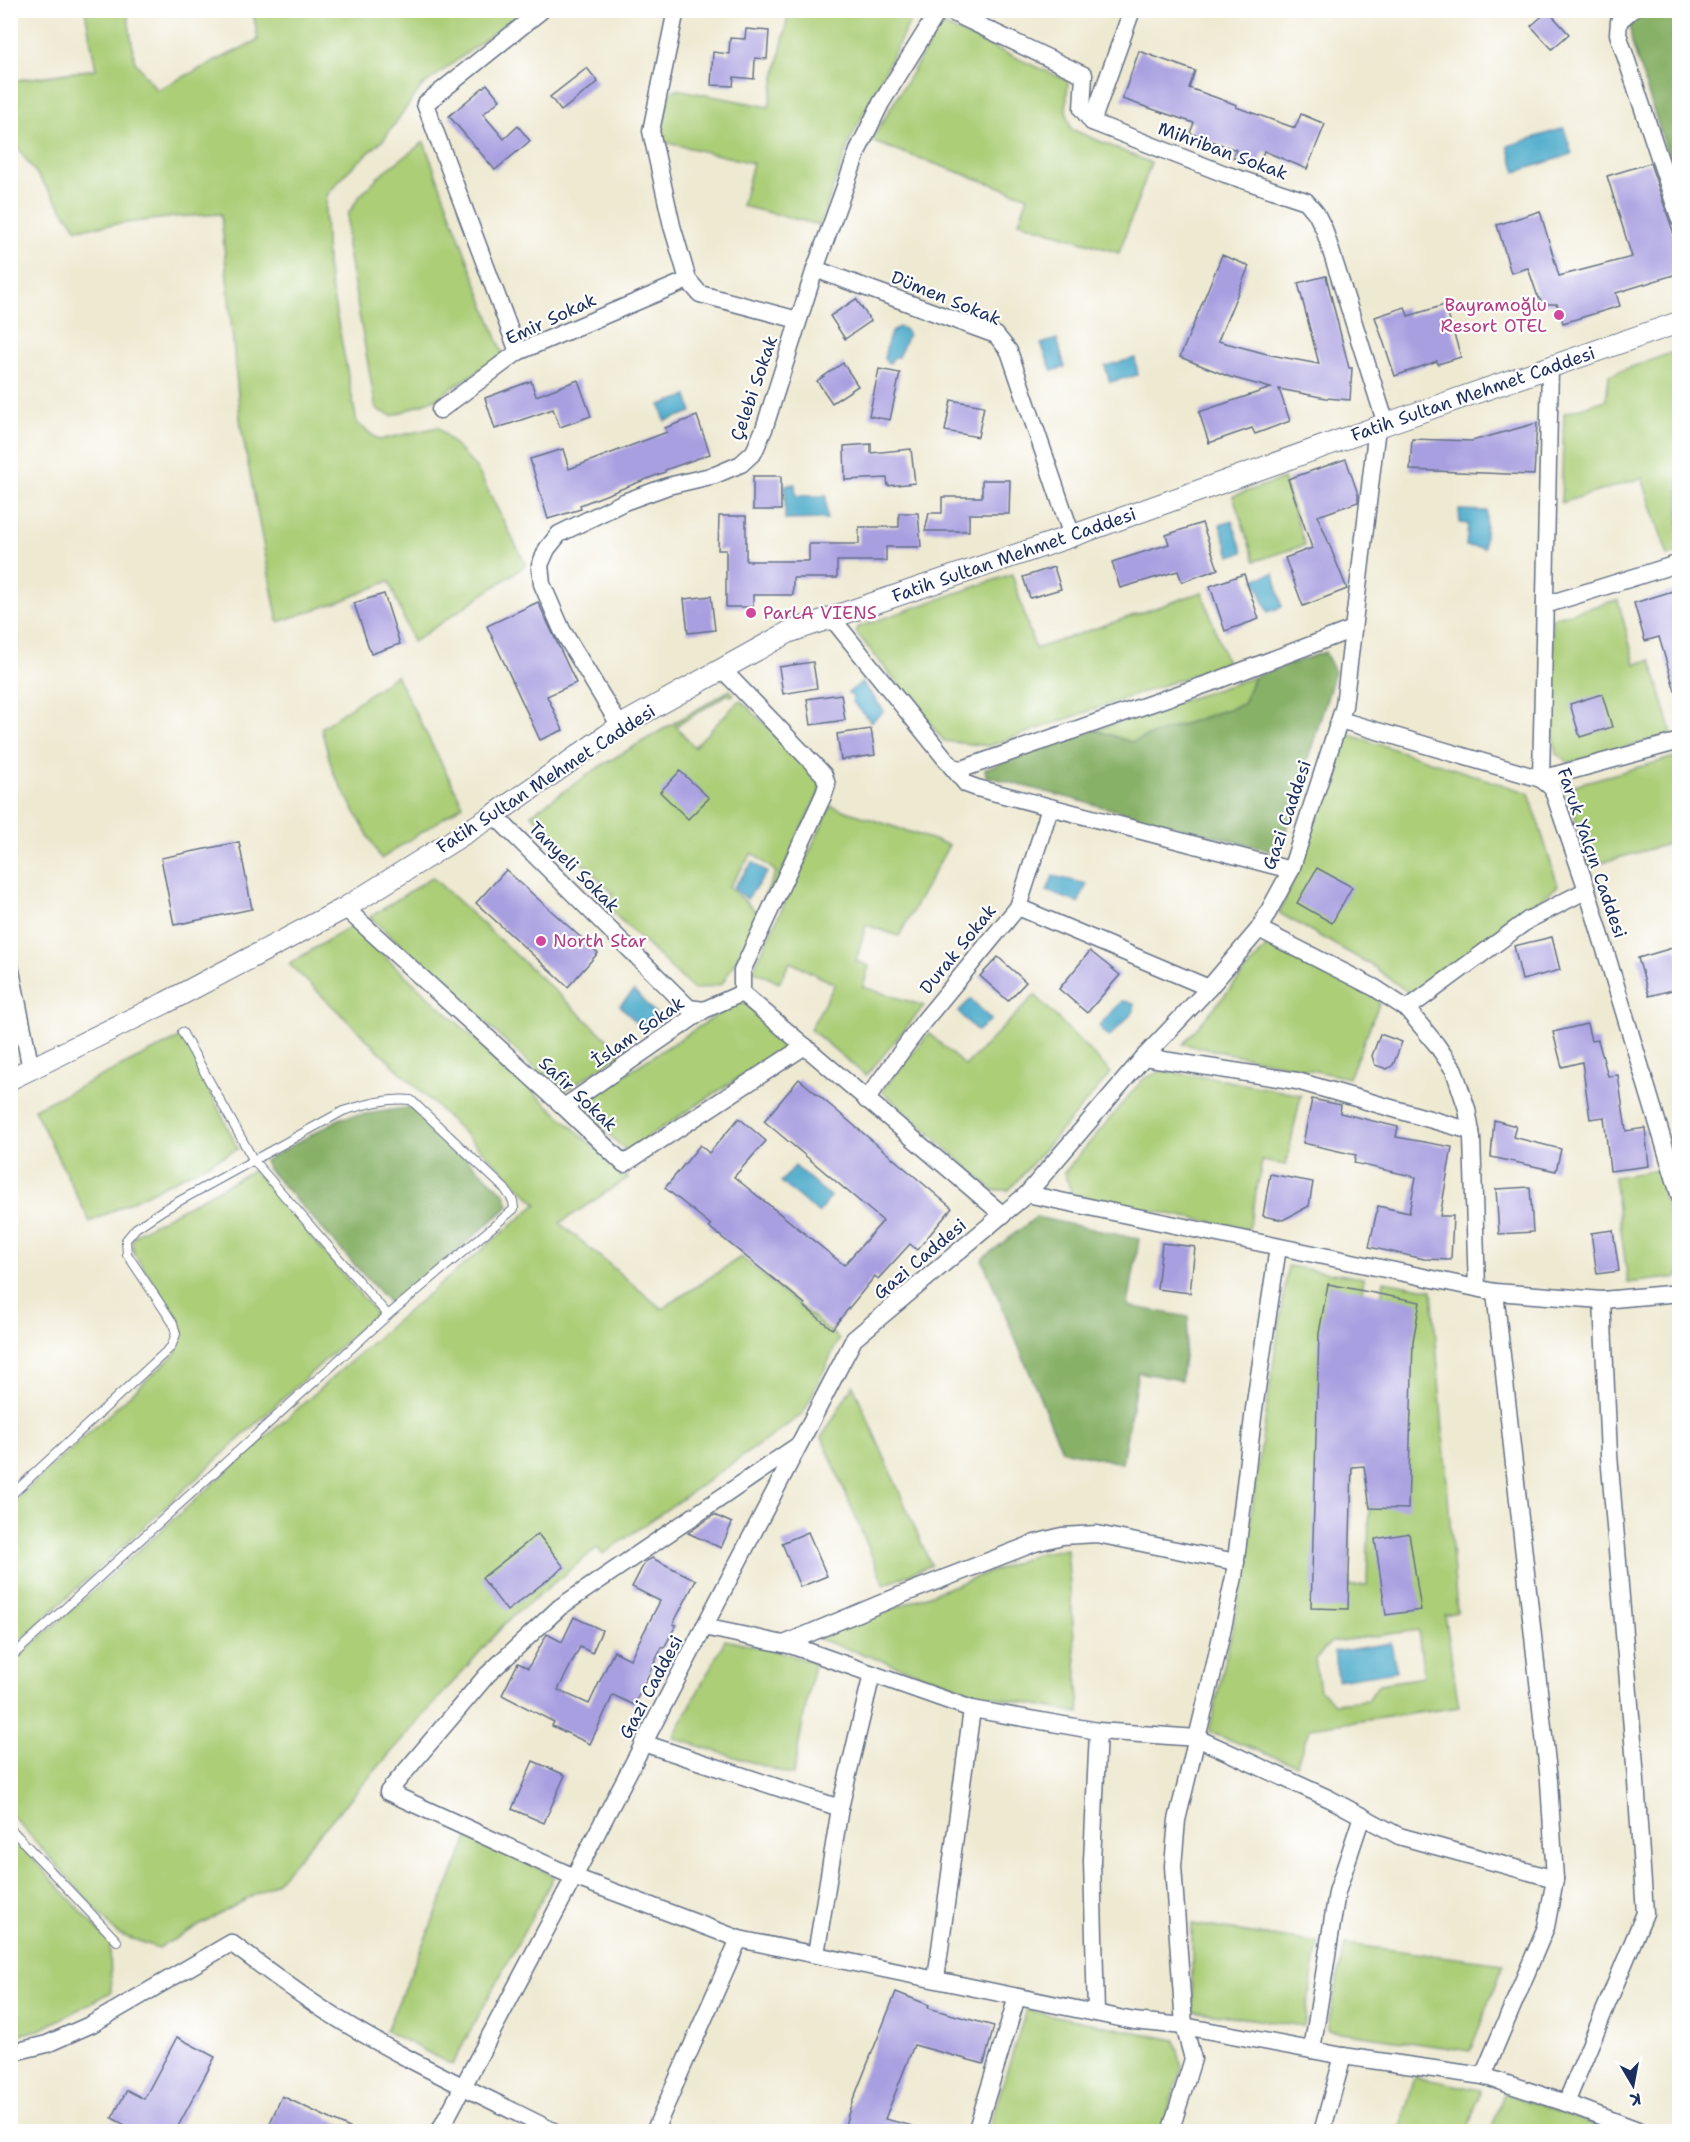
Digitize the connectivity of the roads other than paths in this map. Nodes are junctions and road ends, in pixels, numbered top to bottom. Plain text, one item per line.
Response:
1 (542, 10) edge
2 (676, 10) edge
3 (939, 10) edge
4 (947, 10) edge
5 (1132, 10) edge
6 (1632, 10) edge
7 (1092, 122) junction
8 (1680, 220) edge
9 (815, 269) junction
10 (688, 280) junction
11 (798, 320) junction
12 (1680, 322) edge
13 (518, 352) junction
14 (1550, 368) junction
15 (440, 410) dead end
16 (1381, 426) junction
17 (1072, 536) junction
18 (1680, 563) edge
19 (1545, 605) junction
20 (831, 617) junction
21 (1353, 629) junction
22 (722, 669) junction
23 (1340, 720) junction
24 (620, 726) junction
25 (1680, 741) edge
26 (952, 766) junction
27 (1541, 778) junction
28 (1050, 808) junction
29 (494, 815) junction
30 (1291, 870) junction
31 (1587, 890) junction
32 (1017, 907) junction
33 (345, 908) junction
34 (1259, 929) junction
35 (10, 966) edge
36 (1209, 987) junction
37 (742, 993) junction
38 (1407, 1009) junction
39 (704, 1010) junction
40 (182, 1032) dead end
41 (805, 1046) junction
42 (1144, 1057) junction
43 (31, 1069) junction
44 (10, 1079) edge
45 (866, 1100) junction
46 (564, 1107) junction
47 (1471, 1131) junction
48 (254, 1161) junction
49 (1027, 1194) junction
50 (1680, 1197) edge
51 (1003, 1215) junction
52 (1278, 1247) junction
53 (1477, 1288) junction
54 (1494, 1292) junction
55 (1680, 1293) edge
56 (1602, 1300) junction
57 (388, 1315) junction
58 (800, 1443) junction
59 (10, 1496) edge
60 (1236, 1562) junction
61 (704, 1627) junction
62 (784, 1644) junction
63 (10, 1658) edge
64 (872, 1674) junction
65 (972, 1709) junction
66 (1098, 1731) junction
67 (1197, 1738) junction
68 (643, 1743) junction
69 (840, 1808) junction
70 (1362, 1816) junction
71 (10, 1828) edge
72 (574, 1877) junction
73 (1555, 1879) junction
74 (739, 1939) junction
75 (117, 1941) dead end
76 (816, 1954) junction
77 (936, 1979) junction
78 (1017, 1997) junction
79 (1096, 2013) junction
80 (1184, 2026) junction
81 (1312, 2050) junction
82 (10, 2053) edge
83 (1343, 2056) junction
84 (1483, 2076) junction
85 (464, 2086) junction
86 (1566, 2103) junction
87 (439, 2132) edge
88 (555, 2132) edge
89 (654, 2132) edge
90 (976, 2132) edge
91 (1170, 2132) edge
92 (1322, 2132) edge
93 (1643, 2132) edge

1 - 13 street
2 - 10 street
3 - 9 street, Çelebi Sokak
4 - 7 street
5 - 7 street
6 - 8 street
7 - 16 street, Mihriban Sokak
9 - 11 street, Çelebi Sokak
9 - 17 street, Dümen Sokak
10 - 11 street
10 - 13 street, Emir Sokak
11 - 24 street, Çelebi Sokak
12 - 14 street, Fatih Sultan Mehmet Caddesi
13 - 15 street, Emir Sokak
14 - 16 street, Fatih Sultan Mehmet Caddesi
14 - 19 street, Faruk Yalçın Caddesi
16 - 17 street, Fatih Sultan Mehmet Caddesi
16 - 21 street, Gazi Caddesi
17 - 20 street, Fatih Sultan Mehmet Caddesi
18 - 19 street
19 - 27 street, Faruk Yalçın Caddesi
20 - 22 street, Fatih Sultan Mehmet Caddesi
20 - 26 street
21 - 23 street, Gazi Caddesi
21 - 26 street
22 - 24 street, Fatih Sultan Mehmet Caddesi
22 - 37 street
23 - 27 street
23 - 30 street, Gazi Caddesi
24 - 29 street, Fatih Sultan Mehmet Caddesi
25 - 27 street
26 - 28 street
27 - 31 street, Faruk Yalçın Caddesi
28 - 30 street
28 - 32 street, Durak Sokak
29 - 33 street, Fatih Sultan Mehmet Caddesi
29 - 39 street, Tanyeli Sokak
30 - 34 street, Gazi Caddesi
31 - 38 street
31 - 50 street, Faruk Yalçın Caddesi
32 - 36 street
32 - 45 street, Durak Sokak
33 - 43 street, Fatih Sultan Mehmet Caddesi
33 - 46 street, Safir Sokak
34 - 36 street, Gazi Caddesi
34 - 38 street
35 - 43 street
36 - 42 street, Gazi Caddesi
37 - 39 street
37 - 41 street
38 - 47 street
39 - 46 street, İslam Sokak
40 - 48 lane
41 - 45 street
41 - 46 street, Safir Sokak
42 - 47 street
42 - 49 street, Gazi Caddesi
43 - 44 street, Fatih Sultan Mehmet Caddesi
45 - 51 street
47 - 53 street
48 - 57 lane
48 - 57 lane
48 - 59 lane
49 - 51 street, Gazi Caddesi
49 - 52 street
51 - 58 street, Gazi Caddesi
52 - 53 street
52 - 60 street
53 - 54 street
54 - 56 street
54 - 73 street
55 - 56 street
56 - 86 street
57 - 63 lane
58 - 61 street, Gazi Caddesi
58 - 72 street
60 - 62 street
60 - 67 street
61 - 62 street
61 - 68 street, Gazi Caddesi
62 - 64 street
64 - 65 street
64 - 69 street
65 - 66 street
65 - 77 street
66 - 67 street
66 - 79 street
67 - 70 street
67 - 80 street
68 - 69 street
68 - 72 street, Gazi Caddesi
69 - 76 street
70 - 73 street
70 - 81 street
71 - 75 lane
72 - 74 street
72 - 85 street, Gazi Caddesi
73 - 84 street
74 - 76 street
74 - 89 street
76 - 77 street
77 - 78 street
78 - 79 street
78 - 90 street
79 - 80 street
80 - 81 street
80 - 91 street
81 - 83 street
82 - 85 street
83 - 84 street
83 - 92 street
84 - 86 street
85 - 87 street, Gazi Caddesi
85 - 88 street
86 - 93 street

